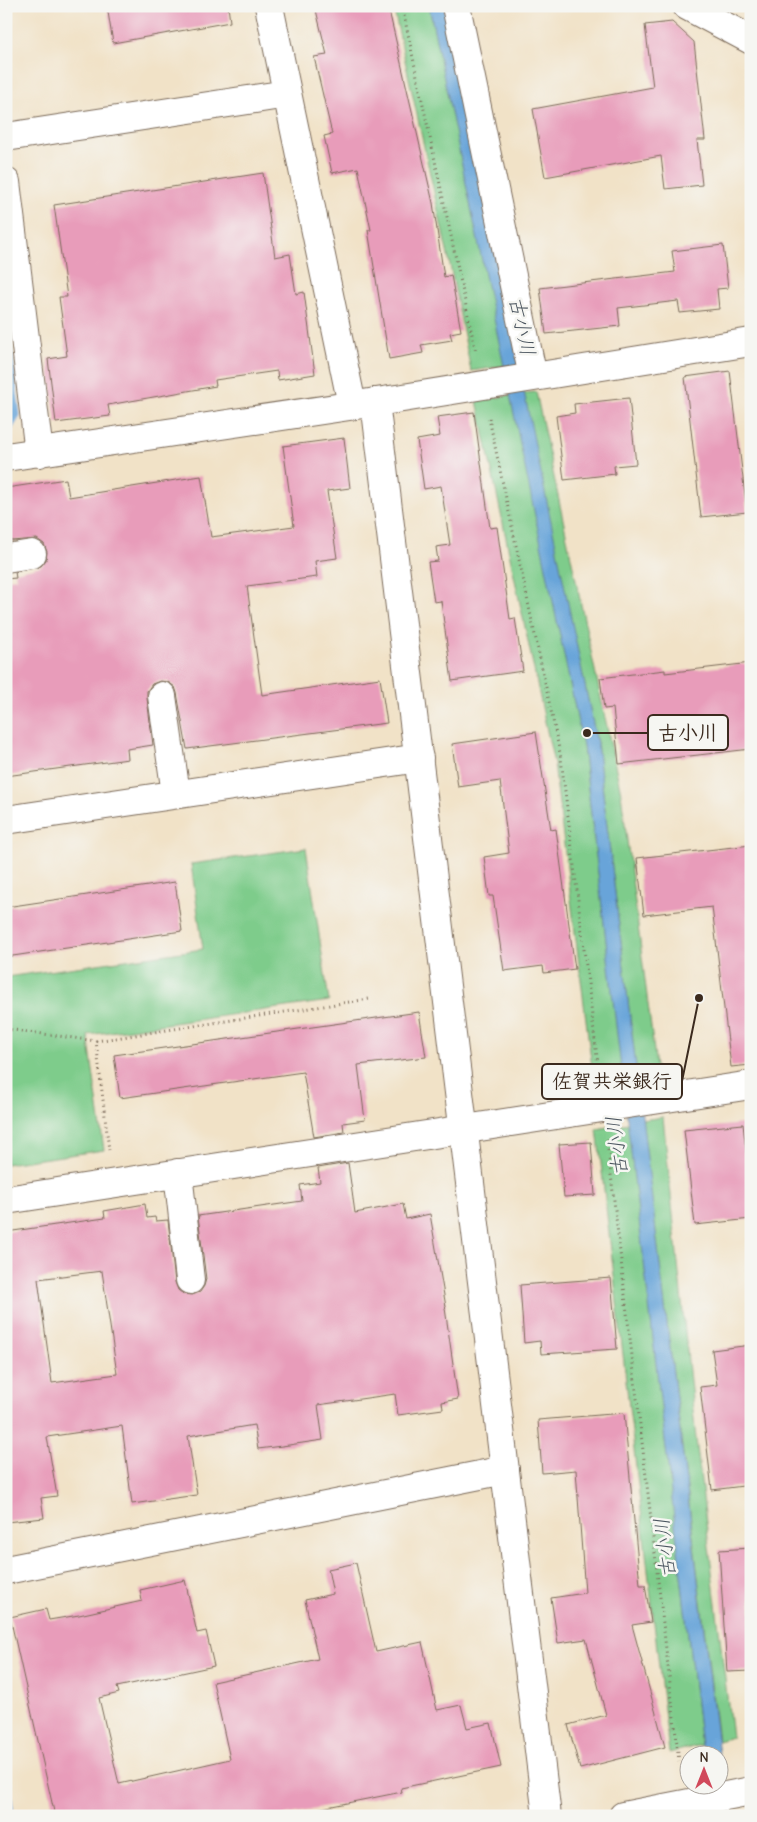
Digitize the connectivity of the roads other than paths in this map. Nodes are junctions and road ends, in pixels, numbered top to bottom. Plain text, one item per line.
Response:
1 (269, 6) edge
2 (456, 6) edge
3 (687, 6) edge
4 (751, 40) edge
5 (287, 94) junction
6 (6, 138) edge
7 (6, 182) edge
8 (751, 342) edge
9 (534, 377) junction
10 (363, 404) junction
11 (39, 453) junction
12 (6, 458) edge
13 (162, 696) dead end
14 (419, 758) junction
15 (176, 794) junction
16 (6, 820) edge
17 (751, 1085) edge
18 (464, 1130) junction
19 (178, 1173) junction
20 (6, 1200) edge
21 (190, 1280) dead end
22 (505, 1470) junction
23 (6, 1570) edge
24 (743, 1792) edge
25 (547, 1816) edge
26 (623, 1816) edge

1 - 5 street
2 - 9 street
3 - 4 street
5 - 6 street
5 - 10 street
7 - 11 street
8 - 9 street
9 - 10 street
10 - 11 street
10 - 14 street
11 - 12 street
13 - 15 street
14 - 15 street
14 - 18 street
15 - 16 street
17 - 18 street
18 - 19 street
18 - 22 street
19 - 20 street
19 - 21 street
22 - 23 street
22 - 25 street
24 - 26 street

